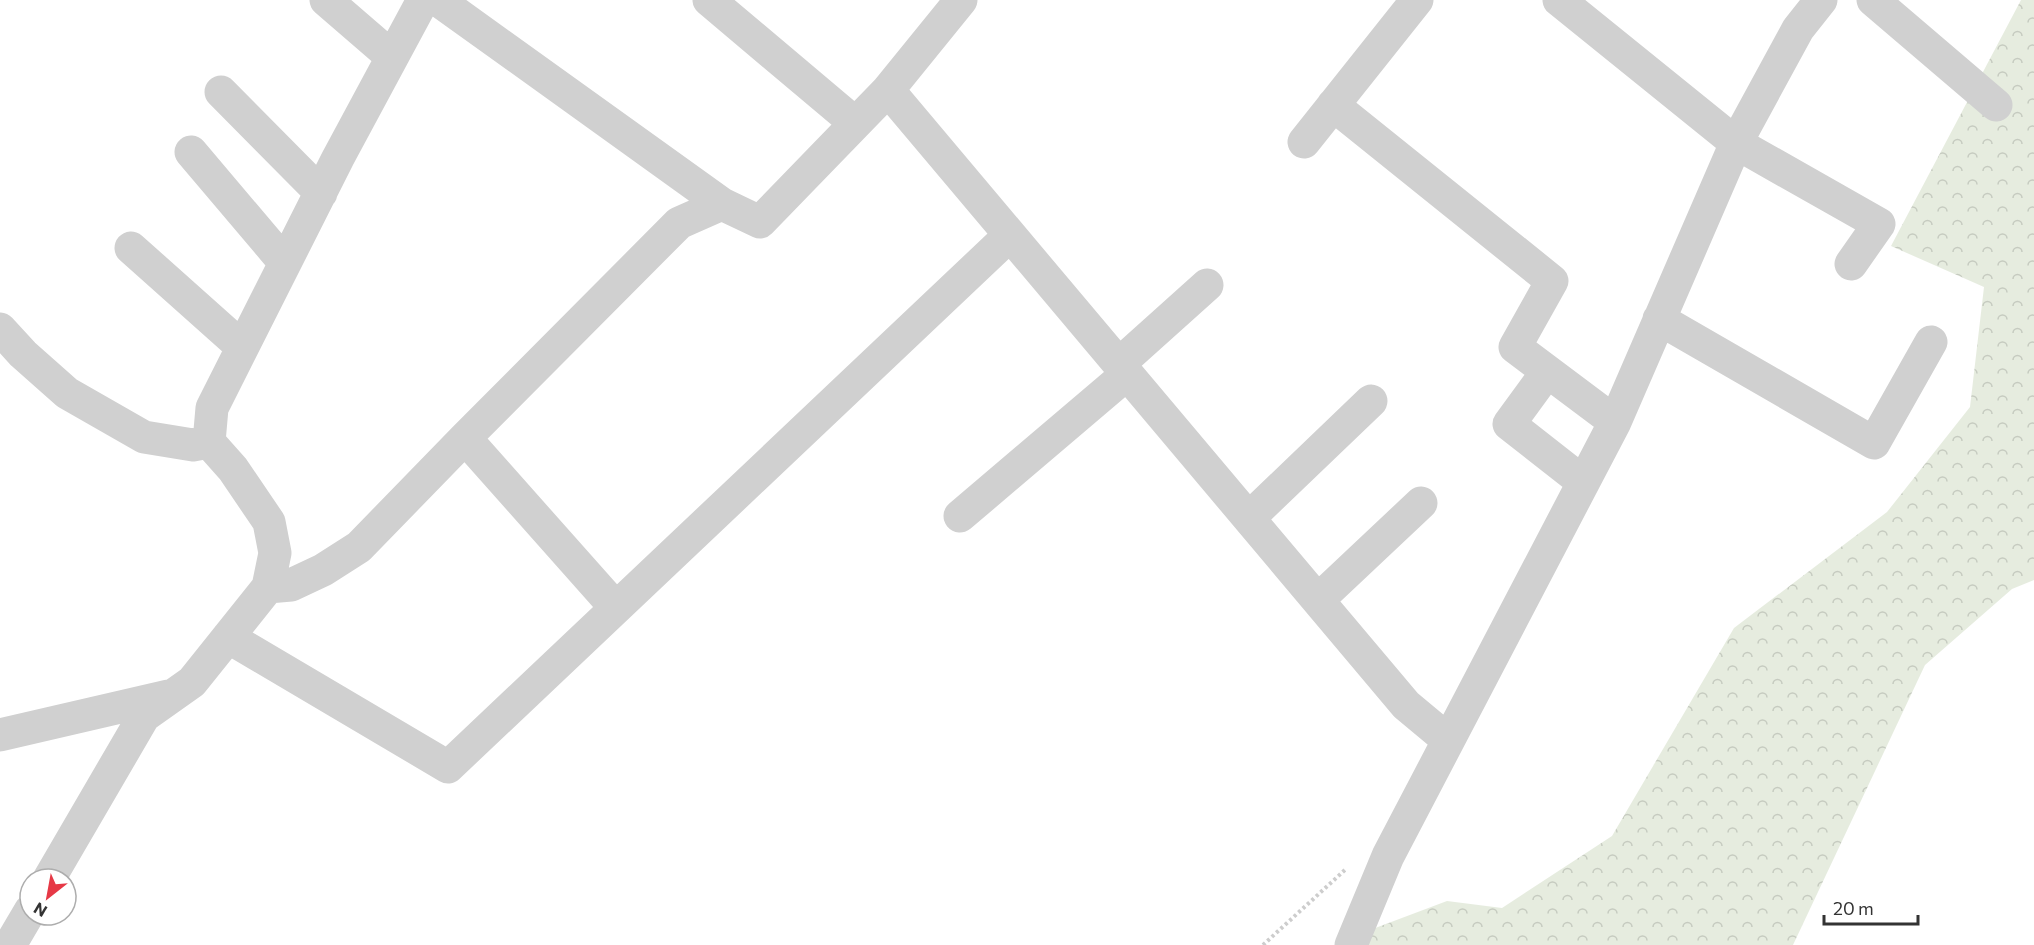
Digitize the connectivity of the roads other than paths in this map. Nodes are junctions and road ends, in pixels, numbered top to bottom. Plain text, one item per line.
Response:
1 (326, 0) edge
2 (423, 0) edge
3 (438, 0) edge
4 (709, 0) edge
5 (961, 0) edge
6 (1417, 0) edge
7 (1559, 0) edge
8 (1821, 0) edge
9 (1874, 0) edge
10 (392, 57) junction
11 (888, 90) junction
12 (221, 92) dead end
13 (1333, 105) junction
14 (1996, 105) dead end
15 (855, 123) junction
16 (1304, 142) dead end
17 (1736, 143) junction
18 (191, 152) dead end
19 (321, 193) junction
20 (722, 204) junction
21 (1010, 235) junction
22 (131, 248) dead end
23 (285, 263) junction
24 (1851, 264) dead end
25 (1207, 285) dead end
26 (1659, 319) junction
27 (0, 329) edge
28 (1931, 342) dead end
29 (242, 347) junction
30 (1123, 369) junction
31 (1547, 372) junction
32 (1371, 401) dead end
33 (1615, 422) junction
34 (465, 438) junction
35 (209, 442) junction
36 (1583, 482) junction
37 (1421, 503) dead end
38 (960, 516) dead end
39 (1249, 518) junction
40 (268, 587) junction
41 (1318, 600) junction
42 (616, 608) junction
43 (228, 637) junction
44 (174, 694) junction
45 (0, 735) edge
46 (1448, 740) junction
47 (56, 867) edge
48 (21, 927) edge
49 (10, 945) edge
50 (1352, 945) edge

1 - 10 street
2 - 10 street
3 - 20 street
4 - 15 street
5 - 11 street
6 - 13 street
7 - 17 street
8 - 17 street
9 - 14 street
10 - 19 street
11 - 15 street
11 - 21 street
12 - 19 street
13 - 16 street
13 - 31 street
15 - 20 street
17 - 24 street
17 - 26 street
18 - 23 street
19 - 23 street
20 - 34 street
21 - 30 street
21 - 42 street
22 - 29 street
23 - 29 street
25 - 30 street
26 - 28 street
26 - 33 street
27 - 35 street
29 - 35 street
30 - 38 street
30 - 39 street
31 - 33 street
31 - 36 street
32 - 39 street
33 - 36 street
34 - 40 street
34 - 42 street
35 - 40 street
36 - 46 street
37 - 41 street
39 - 41 street
40 - 43 street
41 - 46 street
42 - 43 street
43 - 44 street
44 - 45 street
44 - 47 street
46 - 50 street
48 - 49 street

